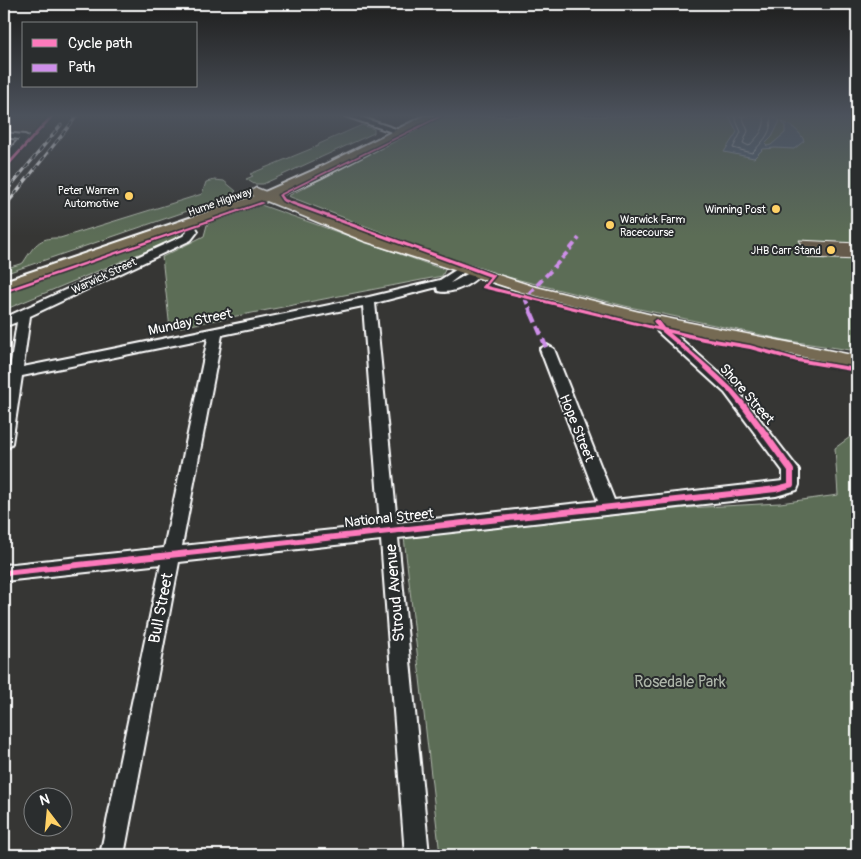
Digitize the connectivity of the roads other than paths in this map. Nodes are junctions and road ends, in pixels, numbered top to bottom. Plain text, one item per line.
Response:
1 (342, 156) edge
2 (261, 194) junction
3 (188, 223) junction
4 (466, 274) junction
5 (4, 278) edge
6 (4, 287) edge
7 (369, 301) junction
8 (24, 314) junction
9 (656, 321) junction
10 (4, 323) edge
11 (216, 332) junction
12 (547, 349) dead end
13 (832, 357) junction
14 (857, 358) edge
15 (857, 362) edge
16 (16, 373) junction
17 (4, 443) edge
18 (776, 489) joint
19 (609, 507) junction
20 (390, 531) junction
21 (172, 554) junction
22 (4, 573) edge
23 (112, 855) edge
24 (417, 855) edge

1 - 2 highway, Hume Highway
2 - 3 highway, Hume Highway
2 - 4 main road
2 - 5 highway, Hume Highway
3 - 6 highway, Hume Highway
3 - 8 street, Warwick Street
4 - 7 street, Munday Street
4 - 9 main road
7 - 11 street, Munday Street
7 - 20 street, Stroud Avenue
8 - 10 street, Warwick Street
8 - 16 street
9 - 13 main road
9 - 18 street, Shore Street
11 - 16 street, Munday Street
11 - 21 street, Bull Street
12 - 19 street, Hope Street
13 - 14 main road
13 - 15 main road
16 - 17 street
18 - 19 street, National Street
19 - 20 street, National Street
20 - 21 street, National Street
20 - 24 street, Stroud Avenue
21 - 22 street, National Street
21 - 23 street, Bull Street

